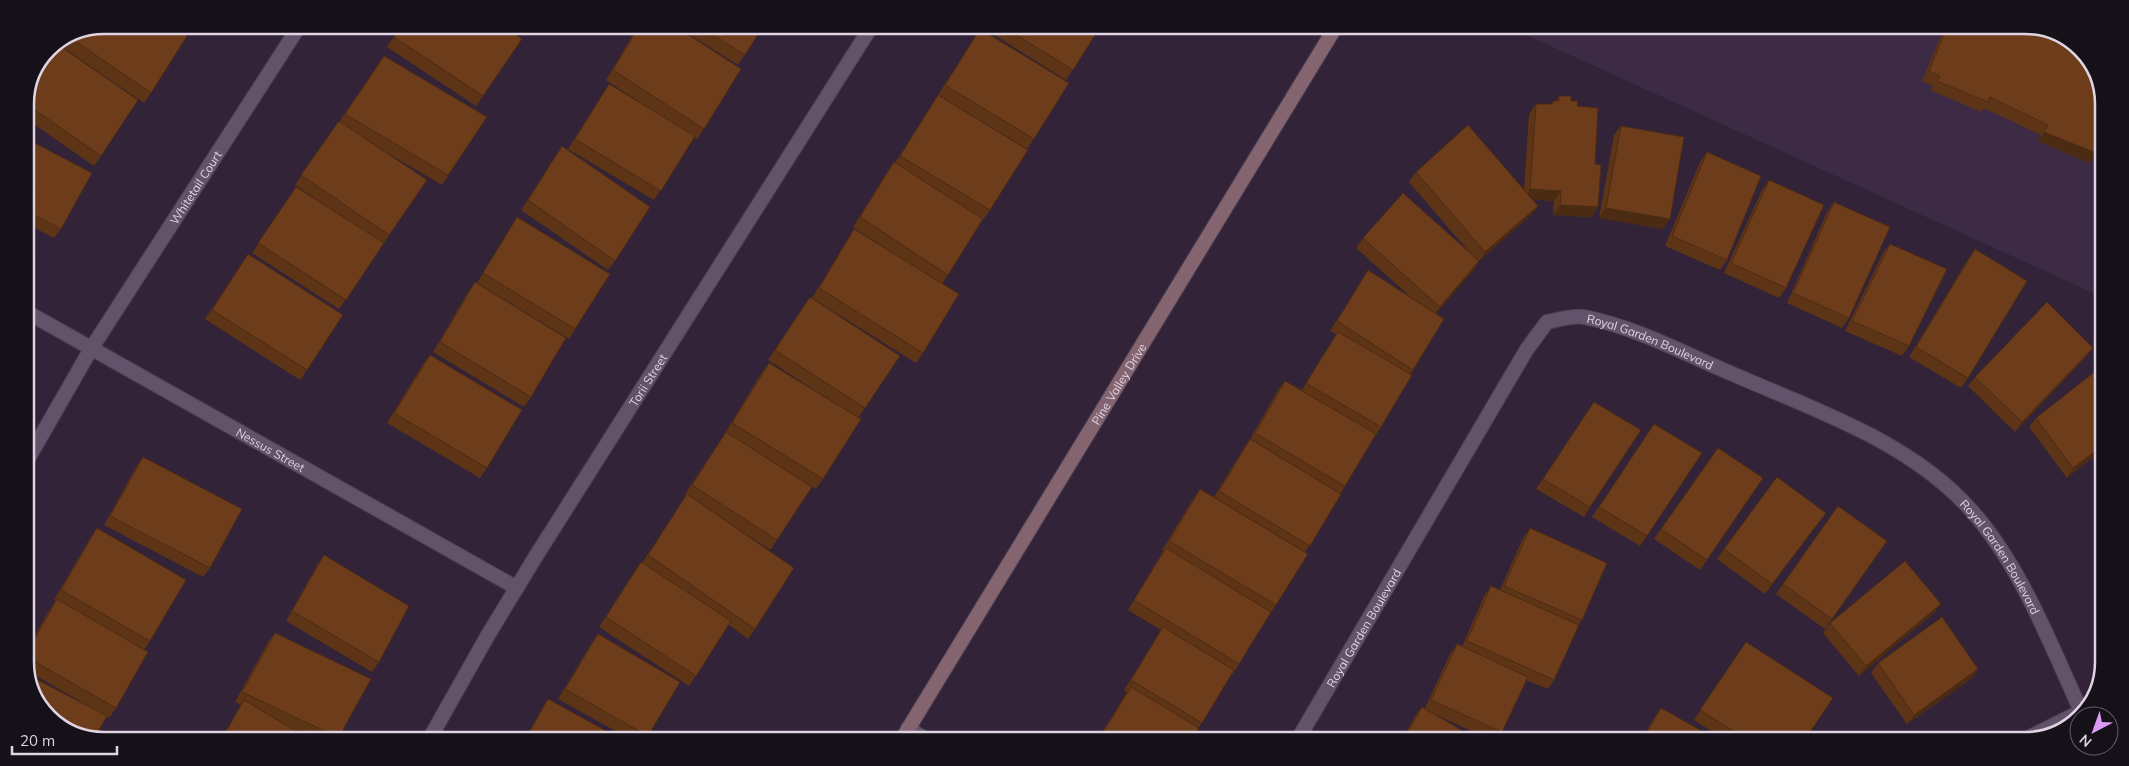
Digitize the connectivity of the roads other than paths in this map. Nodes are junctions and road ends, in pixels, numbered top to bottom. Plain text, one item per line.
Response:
1 (294, 34) edge
2 (867, 34) edge
3 (1331, 34) edge
4 (34, 316) edge
5 (91, 349) junction
6 (34, 448) edge
7 (517, 588) junction
8 (2080, 706) edge
9 (2067, 718) edge
10 (2043, 730) edge
11 (433, 732) edge
12 (906, 732) edge
13 (1303, 732) edge

1 - 5 street, Whitetail Court
2 - 7 street, Torii Street
3 - 12 main road, Pine Valley Drive
4 - 5 street, Nessus Street
5 - 6 street, Whitetail Court
5 - 7 street, Nessus Street
7 - 11 street, Torii Street
8 - 13 street, Royal Garden Boulevard
9 - 10 street

